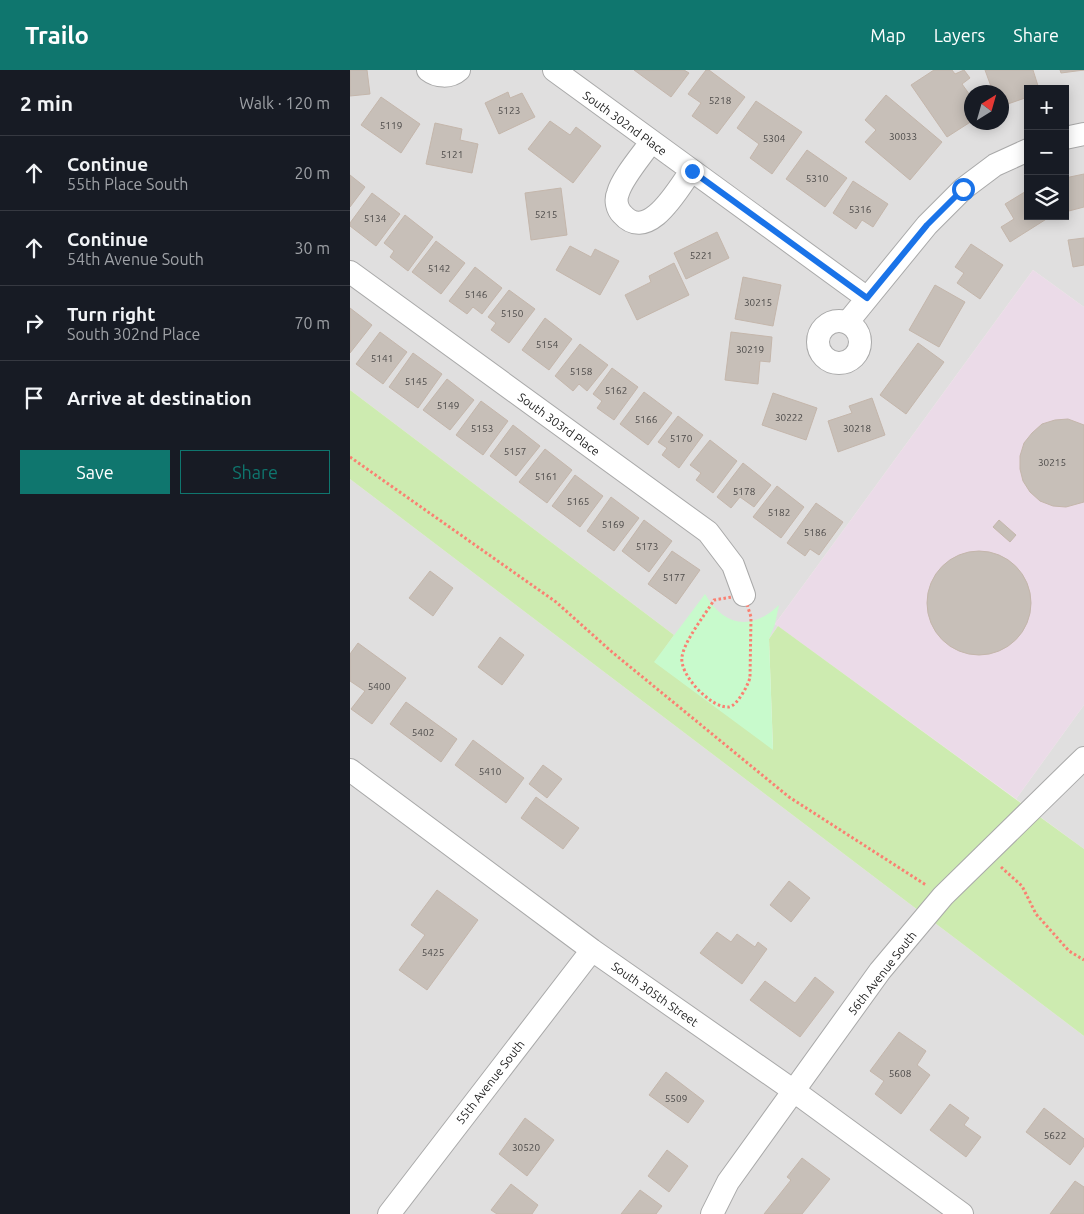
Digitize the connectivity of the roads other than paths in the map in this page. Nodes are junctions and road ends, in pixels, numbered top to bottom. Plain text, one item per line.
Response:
1 (428, 70) edge
2 (458, 70) edge
3 (554, 70) edge
4 (1084, 134) edge
5 (1069, 137) edge
6 (651, 142) junction
7 (1024, 152) edge
8 (692, 171) junction
9 (350, 272) edge
10 (867, 298) junction
11 (847, 323) dead end
12 (744, 595) road end
13 (1084, 758) edge
14 (350, 770) edge
15 (592, 950) junction
16 (794, 1091) junction
17 (389, 1214) edge
18 (712, 1214) edge
19 (962, 1214) edge

1 - 2 street
3 - 6 street, South 302nd Place
4 - 5 street
6 - 8 street, South 302nd Place
6 - 8 street
7 - 10 street
8 - 10 street, South 302nd Place
9 - 12 street, South 303rd Place
10 - 11 street
13 - 16 street, 56th Avenue South
14 - 15 street, South 305th Street
15 - 16 street, South 305th Street
15 - 17 street, 55th Avenue South
16 - 18 street, 56th Avenue South
16 - 19 street, South 305th Street

